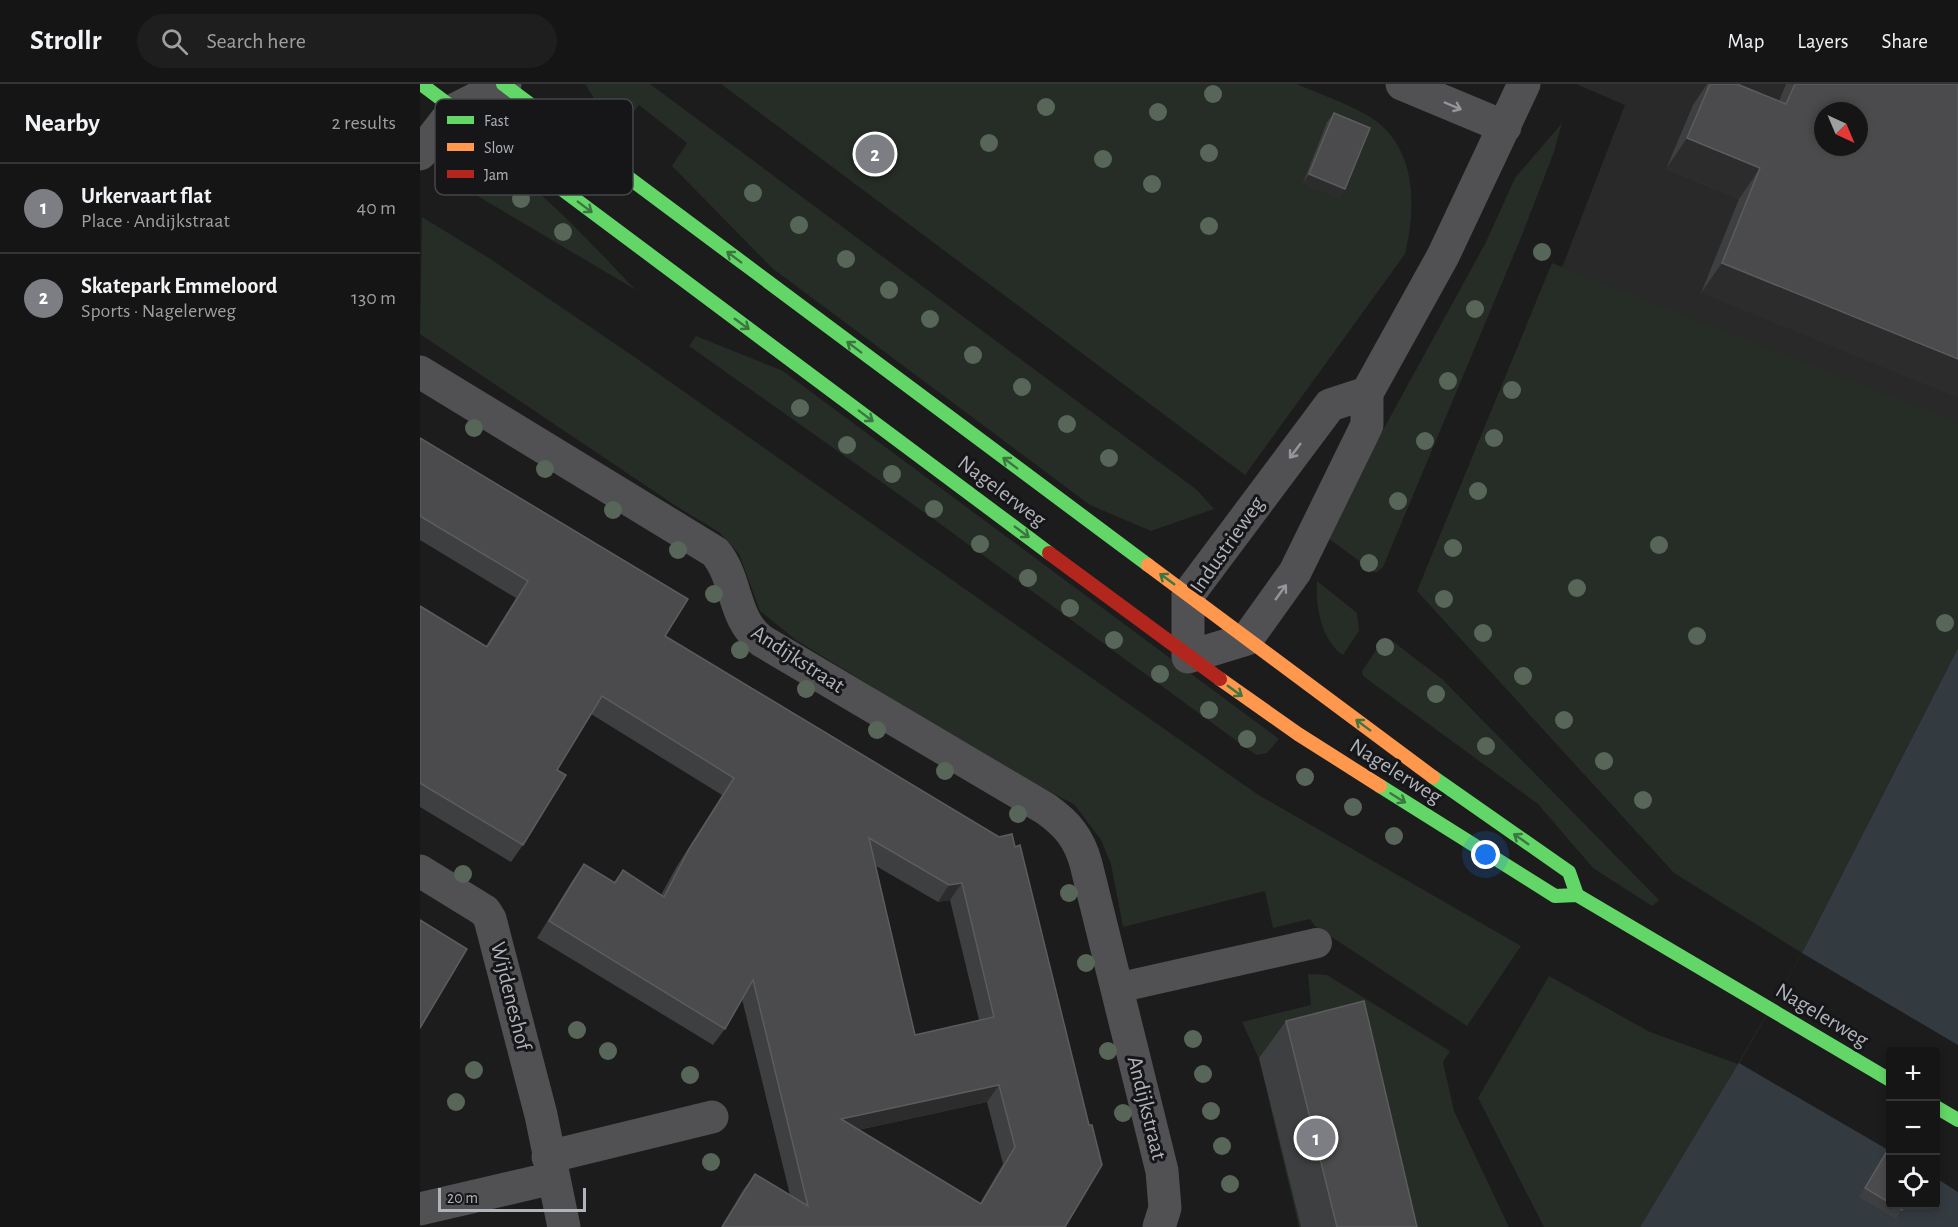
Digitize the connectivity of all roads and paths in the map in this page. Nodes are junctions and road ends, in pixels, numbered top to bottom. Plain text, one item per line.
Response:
1 (421, 84) edge
2 (504, 84) edge
3 (1402, 84) edge
4 (1524, 84) edge
5 (440, 99) edge
6 (475, 99) edge
7 (524, 99) edge
8 (1505, 127) junction
9 (435, 134) edge
10 (420, 153) edge
11 (633, 180) edge
12 (568, 195) edge
13 (420, 372) edge
14 (1367, 393) junction
15 (1188, 595) junction
16 (1247, 639) junction
17 (1188, 657) junction
18 (420, 872) edge
19 (1577, 895) junction
20 (1317, 944) dead end
21 (1117, 988) junction
22 (1886, 1078) edge
23 (1940, 1110) edge
24 (712, 1117) dead end
25 (1958, 1120) edge
26 (551, 1168) junction
27 (420, 1209) edge
28 (564, 1227) edge
29 (1159, 1227) edge

1 - 5 street, Nagelerweg
2 - 6 street
7 -> 2 street, Nagelerweg
3 -> 8 street
4 - 8 street
8 - 14 street
9 - 10 street
15 -> 11 street, Nagelerweg
12 -> 17 street, Nagelerweg
13 - 21 street, Andijkstraat
14 -> 15 street, Industrieweg
16 -> 14 street
15 - 16 street, Nagelerweg
15 - 17 street, Industrieweg
16 - 17 street
19 -> 16 street, Nagelerweg
17 -> 19 street, Nagelerweg
18 - 26 street, Wijdeneshof
19 - 22 street, Nagelerweg
20 - 21 lane
21 - 29 street, Andijkstraat
23 - 25 street
24 - 26 street
26 - 27 street
26 - 28 street

